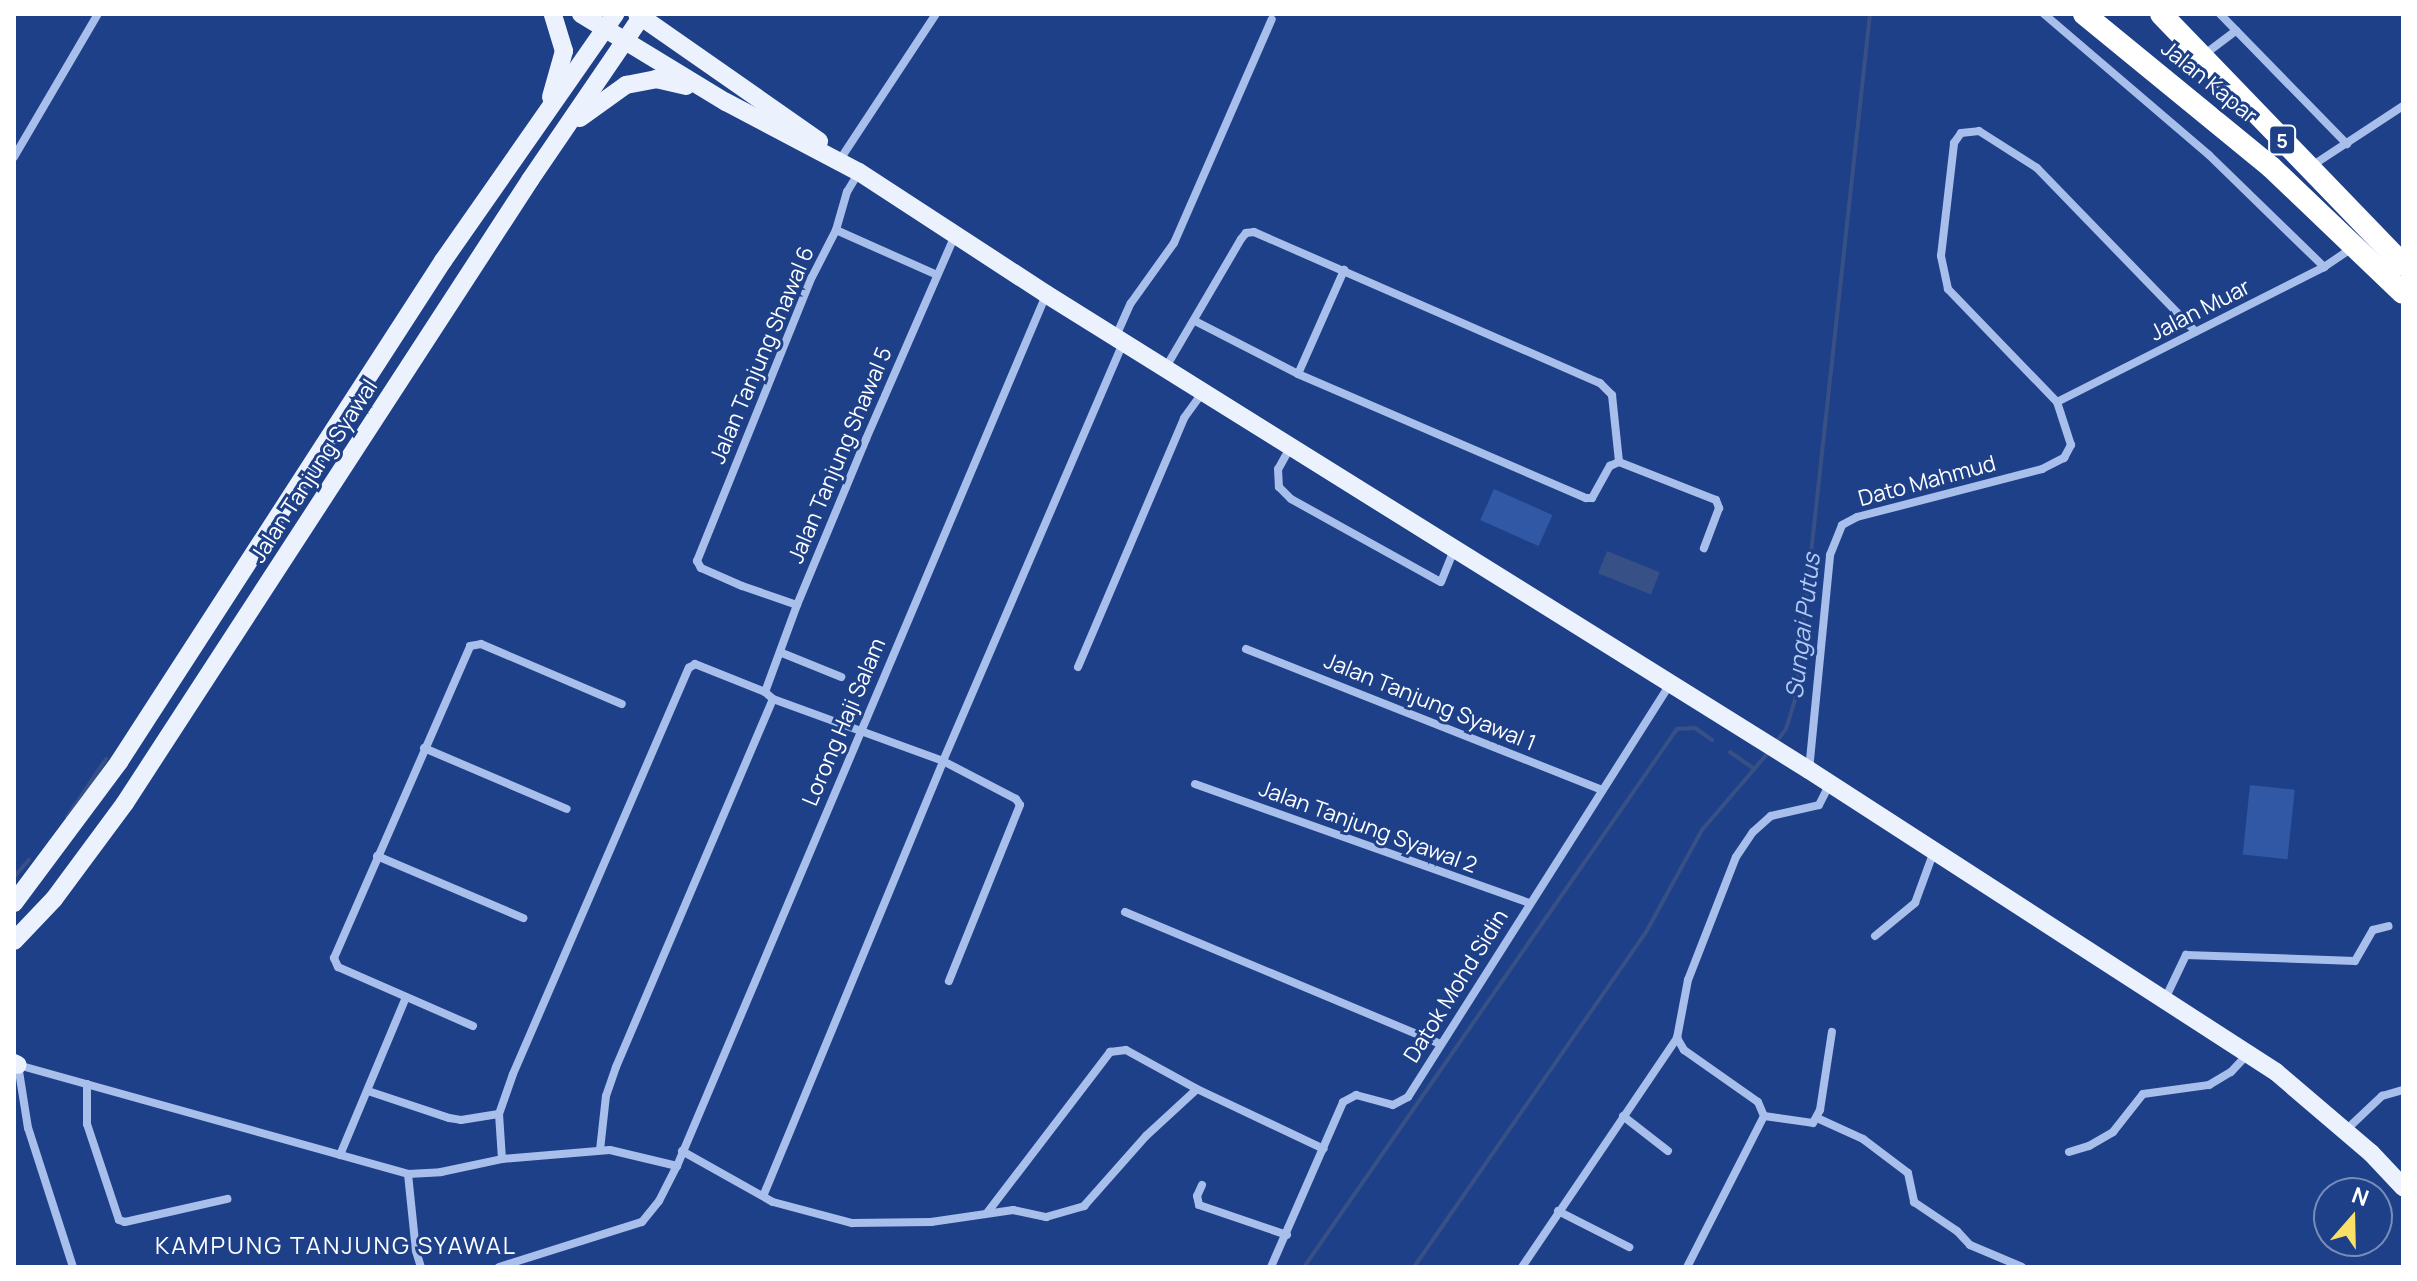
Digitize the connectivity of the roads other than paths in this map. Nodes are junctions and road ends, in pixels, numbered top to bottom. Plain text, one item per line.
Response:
1 (98, 14) edge
2 (553, 14) edge
3 (581, 14) edge
4 (936, 14) edge
5 (2044, 14) edge
6 (2084, 14) edge
7 (2161, 14) edge
8 (2220, 14) edge
9 (642, 15) edge
10 (1272, 19) dead end
11 (609, 22) edge
12 (2236, 31) junction
13 (623, 42) junction
14 (2202, 57) junction
15 (726, 102) junction
16 (2403, 106) edge
17 (539, 126) junction
18 (564, 133) junction
19 (2347, 144) junction
20 (14, 157) edge
21 (841, 158) junction
22 (2308, 168) junction
23 (859, 172) junction
24 (836, 230) junction
25 (955, 235) junction
26 (2356, 245) junction
27 (2403, 265) edge
28 (2324, 267) junction
29 (1344, 270) junction
30 (935, 274) junction
31 (2403, 293) edge
32 (1046, 294) junction
33 (1195, 321) junction
34 (2196, 332) junction
35 (1120, 339) junction
36 (1166, 368) junction
37 (1298, 374) junction
38 (1203, 391) junction
39 (2057, 402) junction
40 (1291, 446) junction
41 (1619, 462) junction
42 (1455, 548) junction
43 (1704, 548) dead end
44 (797, 605) junction
45 (1246, 649) dead end
46 (782, 653) junction
47 (1078, 667) dead end
48 (841, 677) dead end
49 (1671, 683) junction
50 (765, 692) junction
51 (773, 699) junction
52 (622, 704) dead end
53 (861, 729) junction
54 (424, 748) junction
55 (943, 761) junction
56 (1809, 770) junction
57 (1195, 784) dead end
58 (1829, 784) junction
59 (1600, 789) junction
60 (567, 809) dead end
61 (1934, 851) junction
62 (377, 856) junction
63 (14, 903) edge
64 (1529, 903) junction
65 (1125, 912) dead end
66 (523, 918) dead end
67 (2389, 926) dead end
68 (1875, 936) dead end
69 (14, 941) edge
70 (949, 981) dead end
71 (406, 997) junction
72 (2165, 1000) junction
73 (473, 1026) dead end
74 (1832, 1032) dead end
75 (1677, 1038) junction
76 (1440, 1044) junction
77 (2248, 1054) junction
78 (15, 1064) edge
79 (87, 1084) junction
80 (1197, 1089) junction
81 (2403, 1090) edge
82 (368, 1091) junction
83 (499, 1114) junction
84 (1623, 1116) junction
85 (1764, 1116) junction
86 (1817, 1118) junction
87 (2346, 1131) junction
88 (1324, 1149) junction
89 (600, 1150) junction
90 (682, 1151) junction
91 (1668, 1151) dead end
92 (2069, 1152) dead end
93 (340, 1155) junction
94 (502, 1159) junction
95 (677, 1166) junction
96 (408, 1174) junction
97 (1202, 1185) dead end
98 (2403, 1187) edge
99 (764, 1194) junction
100 (227, 1199) dead end
101 (1558, 1211) junction
102 (987, 1213) junction
103 (1287, 1235) junction
104 (1629, 1247) dead end
105 (73, 1267) edge
106 (421, 1267) edge
107 (499, 1267) edge
108 (1271, 1267) edge
109 (1522, 1267) edge
110 (1687, 1267) edge
111 (2022, 1267) edge

1 - 20 street
2 - 17 main road
3 - 11 main road
4 - 21 street
5 - 28 street
6 - 26 highway, Jalan Kapar / 5
7 - 14 highway, Jalan Kapar / 5
8 - 12 street
9 - 13 main road, Jalan Tanjung Syawal
9 - 21 main road
10 - 35 street
11 - 13 main road
11 - 17 main road, Jalan Tanjung Syawal
12 - 14 street
12 - 19 street
13 - 15 main road
13 - 18 main road, Jalan Tanjung Syawal
14 - 22 highway, Jalan Kapar / 5
15 - 18 main road
15 - 23 main road
16 - 19 street
17 - 63 main road, Jalan Tanjung Syawal
18 - 69 main road, Jalan Tanjung Syawal
19 - 22 street
21 - 23 main road
22 - 27 highway, Jalan Kapar / 5
23 - 24 street, Jalan Tanjung Shawal 6
23 - 25 main road
24 - 30 street
24 - 44 street, Jalan Tanjung Shawal 6
25 - 30 street, Jalan Tanjung Shawal 5
25 - 32 main road
26 - 28 street, Jalan Muar
26 - 31 highway, Jalan Kapar / 5
28 - 34 street, Jalan Muar
29 - 33 street
29 - 37 street
29 - 41 street
30 - 44 street, Jalan Tanjung Shawal 5
32 - 35 main road
32 - 53 street, Lorong Haji Salam
33 - 36 street
33 - 37 street
34 - 39 street, Jalan Muar
34 - 39 street
35 - 36 main road
35 - 55 street
36 - 38 main road
37 - 41 street
38 - 40 main road
38 - 47 street
39 - 56 street, Dato Mahmud
40 - 42 main road
40 - 42 street
41 - 43 street
42 - 49 main road
44 - 46 street, Jalan Tanjung Shawal 5
45 - 59 street, Jalan Tanjung Syawal 1
46 - 48 street
46 - 50 street, Jalan Tanjung Shawal 5
49 - 56 main road
49 - 59 street, Datok Mohd Sidin
50 - 51 street
50 - 83 street
51 - 53 street
51 - 89 street
52 - 54 street
53 - 55 street
53 - 90 street, Lorong Haji Salam
54 - 60 street
54 - 62 street
55 - 70 street
55 - 99 street
56 - 58 main road
57 - 64 street, Jalan Tanjung Syawal 2
58 - 61 main road
58 - 75 street
59 - 64 street, Datok Mohd Sidin
61 - 68 street
61 - 72 main road
62 - 66 street
62 - 71 street
64 - 76 street, Datok Mohd Sidin
65 - 76 street
67 - 72 street
71 - 73 street
71 - 82 street
72 - 77 main road
74 - 86 street
75 - 84 street
75 - 85 street
76 - 88 street, Datok Mohd Sidin
77 - 87 main road
77 - 92 street
78 - 79 street
78 - 105 street
79 - 93 street
79 - 100 street
80 - 88 street
80 - 102 street
80 - 102 street
81 - 87 street
82 - 83 street
82 - 93 street
83 - 94 street
84 - 91 street
84 - 101 street
85 - 86 street
85 - 110 street
86 - 111 street
87 - 98 main road
88 - 103 street, Datok Mohd Sidin
89 - 94 street
89 - 95 street
90 - 95 street, Lorong Haji Salam
90 - 99 street
93 - 96 street
94 - 96 street
95 - 107 street, Lorong Haji Salam
96 - 106 street
97 - 103 street
99 - 102 street
101 - 104 street
101 - 109 street
103 - 108 street, Datok Mohd Sidin

